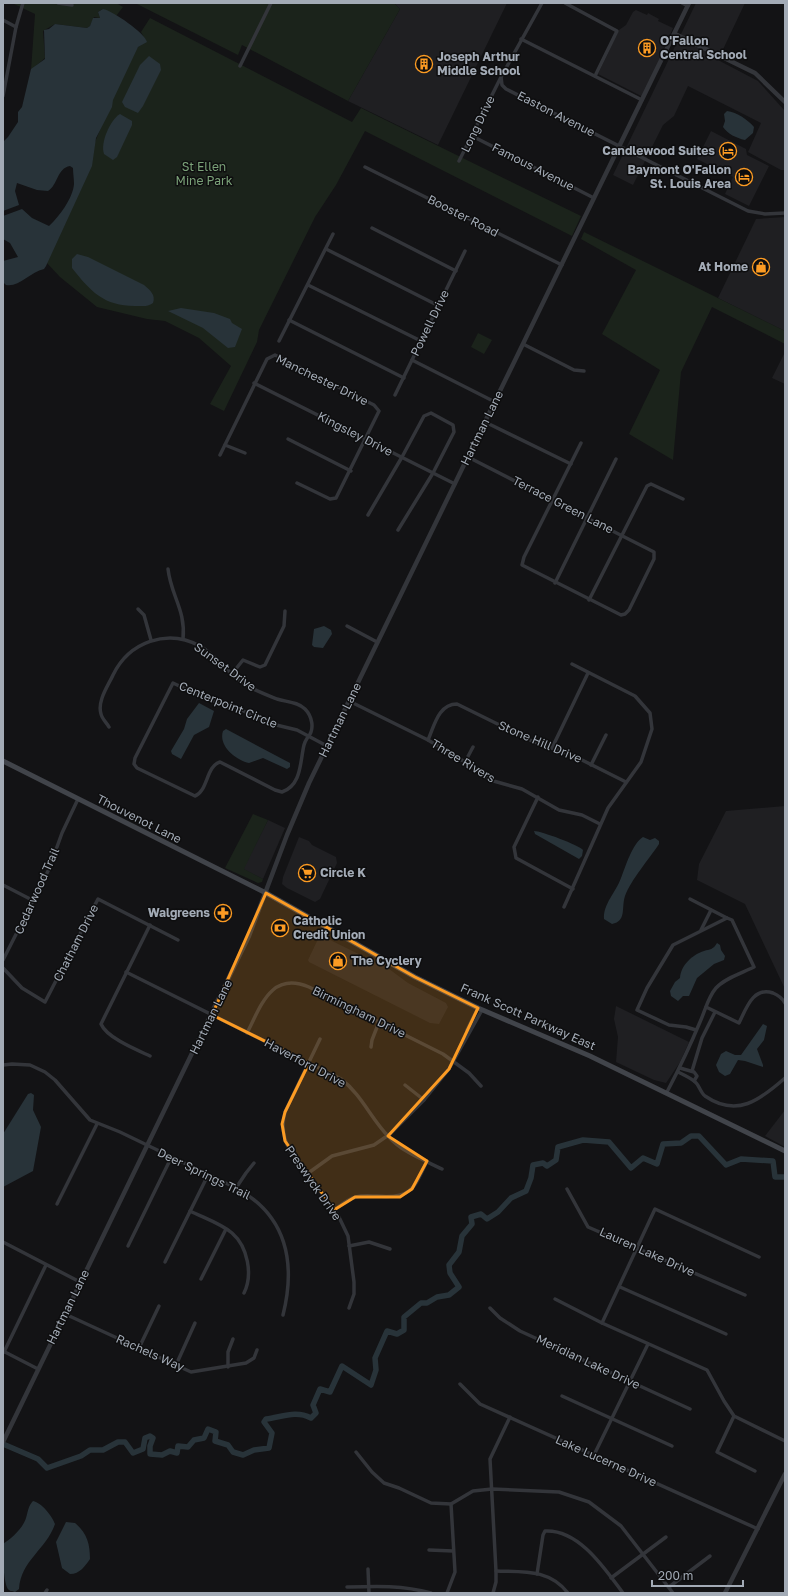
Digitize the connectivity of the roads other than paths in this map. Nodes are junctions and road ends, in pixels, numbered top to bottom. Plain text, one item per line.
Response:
1 (22, 3) edge
2 (58, 3) edge
3 (271, 3) edge
4 (542, 3) edge
5 (565, 3) edge
6 (682, 3) edge
7 (72, 5) dead end
8 (689, 5) edge
9 (3, 20) edge
10 (16, 27) junction
11 (675, 34) junction
12 (521, 39) junction
13 (3, 66) edge
14 (240, 66) dead end
15 (8, 68) junction
16 (595, 76) junction
17 (501, 77) junction
18 (3, 96) edge
19 (642, 100) junction
20 (785, 102) edge
21 (472, 136) junction
22 (620, 146) junction
23 (459, 161) dead end
24 (365, 166) dead end
25 (594, 198) junction
26 (785, 213) edge
27 (372, 228) dead end
28 (333, 234) dead end
29 (326, 249) junction
30 (465, 251) dead end
31 (562, 265) junction
32 (456, 271) junction
33 (308, 285) junction
34 (439, 306) junction
35 (289, 320) junction
36 (279, 340) dead end
37 (421, 342) junction
38 (523, 344) junction
39 (412, 360) junction
40 (584, 371) dead end
41 (404, 378) junction
42 (254, 383) junction
43 (395, 396) dead end
44 (495, 402) junction
45 (485, 422) junction
46 (288, 439) dead end
47 (366, 440) junction
48 (581, 443) dead end
49 (225, 445) junction
50 (245, 453) dead end
51 (220, 456) dead end
52 (402, 457) junction
53 (468, 458) junction
54 (616, 459) dead end
55 (571, 464) junction
56 (351, 471) junction
57 (433, 473) junction
58 (297, 483) dead end
59 (455, 484) junction
60 (683, 499) dead end
61 (553, 500) junction
62 (368, 515) dead end
63 (588, 518) junction
64 (398, 530) dead end
65 (622, 535) junction
66 (168, 569) dead end
67 (555, 583) junction
68 (589, 600) junction
69 (138, 610) dead end
70 (285, 611) dead end
71 (347, 626) dead end
72 (152, 640) junction
73 (183, 640) junction
74 (377, 642) junction
75 (572, 664) dead end
76 (588, 673) junction
77 (231, 675) junction
78 (349, 701) junction
79 (109, 727) dead end
80 (606, 735) dead end
81 (309, 737) junction
82 (428, 740) junction
83 (327, 746) junction
84 (473, 747) dead end
85 (552, 748) junction
86 (3, 761) edge
87 (464, 762) junction
88 (592, 765) junction
89 (626, 782) junction
90 (538, 797) junction
91 (78, 799) junction
92 (600, 824) junction
93 (3, 885) edge
94 (573, 889) junction
95 (266, 894) junction
96 (690, 899) dead end
97 (34, 901) junction
98 (564, 907) dead end
99 (711, 910) junction
100 (727, 918) junction
101 (150, 925) junction
102 (701, 930) junction
103 (178, 940) dead end
104 (3, 960) edge
105 (3, 968) edge
106 (126, 972) junction
107 (785, 1003) edge
108 (706, 1007) junction
109 (480, 1009) junction
110 (715, 1012) junction
111 (212, 1015) junction
112 (379, 1022) junction
113 (696, 1030) junction
114 (247, 1033) junction
115 (320, 1039) dead end
116 (372, 1047) dead end
117 (150, 1056) dead end
118 (453, 1060) junction
119 (309, 1063) junction
120 (3, 1065) edge
121 (679, 1070) junction
122 (692, 1071) junction
123 (785, 1078) edge
124 (694, 1080) junction
125 (405, 1085) dead end
126 (481, 1086) dead end
127 (667, 1092) junction
128 (424, 1100) junction
129 (97, 1124) junction
130 (388, 1136) junction
131 (148, 1146) junction
132 (785, 1151) edge
133 (171, 1158) junction
134 (427, 1161) junction
135 (254, 1164) dead end
136 (442, 1169) dead end
137 (307, 1174) junction
138 (208, 1175) junction
139 (236, 1188) junction
140 (567, 1189) dead end
141 (57, 1204) dead end
142 (334, 1210) junction
143 (190, 1211) junction
144 (226, 1229) junction
145 (3, 1242) edge
146 (128, 1246) dead end
147 (349, 1246) junction
148 (390, 1249) dead end
149 (638, 1249) junction
150 (759, 1257) dead end
151 (165, 1262) dead end
152 (46, 1265) junction
153 (201, 1279) dead end
154 (80, 1282) junction
155 (620, 1287) junction
156 (244, 1293) dead end
157 (745, 1295) dead end
158 (555, 1299) dead end
159 (159, 1306) dead end
160 (349, 1308) dead end
161 (490, 1308) dead end
162 (65, 1314) junction
163 (283, 1315) dead end
164 (195, 1323) dead end
165 (602, 1323) junction
166 (726, 1334) dead end
167 (233, 1339) dead end
168 (648, 1344) junction
169 (139, 1348) junction
170 (257, 1350) dead end
171 (4, 1352) edge
172 (176, 1365) junction
173 (228, 1367) junction
174 (38, 1369) junction
175 (631, 1381) junction
176 (460, 1384) dead end
177 (562, 1396) dead end
178 (690, 1409) dead end
179 (734, 1416) junction
180 (510, 1417) junction
181 (612, 1418) junction
182 (785, 1441) edge
183 (3, 1442) edge
184 (672, 1446) dead end
185 (356, 1452) dead end
186 (594, 1455) junction
187 (755, 1471) dead end
188 (785, 1474) edge
189 (492, 1489) junction
190 (451, 1504) junction
191 (758, 1529) junction
192 (666, 1537) dead end
193 (429, 1550) dead end
194 (453, 1551) junction
195 (644, 1554) junction
196 (710, 1556) dead end
197 (368, 1569) dead end
198 (496, 1571) junction
199 (538, 1574) junction
200 (611, 1578) junction
201 (369, 1586) junction
202 (347, 1587) dead end
203 (669, 1587) junction
204 (369, 1593) edge
205 (431, 1593) edge
206 (447, 1593) edge
207 (493, 1593) edge
208 (568, 1593) edge
209 (623, 1593) edge
210 (673, 1593) edge
211 (725, 1593) edge

1 - 10 street
2 - 7 street
3 - 14 street
4 - 12 street, Long Drive
5 - 16 street
6 - 8 street
8 - 11 street, Hartman Lane
9 - 10 street
10 - 15 street
11 - 19 street, Hartman Lane
11 - 20 street
12 - 16 street
12 - 17 street, Long Drive
13 - 15 street
15 - 18 street
16 - 19 street
17 - 21 street, Long Drive
17 - 22 street, Easton Avenue
19 - 22 street, Hartman Lane
21 - 23 street, Long Drive
21 - 25 street, Famous Avenue
22 - 25 street, Hartman Lane
22 - 26 street, Easton Avenue
24 - 31 street, Booster Road
25 - 31 street, Hartman Lane
27 - 32 street
28 - 29 street
29 - 33 street
29 - 34 street
30 - 32 street, Powell Drive
31 - 38 street, Hartman Lane
32 - 34 street, Powell Drive
33 - 35 street
33 - 37 street
34 - 37 street, Powell Drive
35 - 36 street
35 - 41 street
37 - 39 street, Powell Drive
38 - 40 street
38 - 44 street, Hartman Lane
39 - 41 street, Powell Drive
39 - 44 street
41 - 43 street, Powell Drive
42 - 47 street, Kingsley Drive
42 - 47 street, Manchester Drive
42 - 49 street, Manchester Drive
44 - 45 street, Hartman Lane
45 - 53 street, Hartman Lane
45 - 55 street
46 - 56 street
47 - 52 street, Kingsley Drive
47 - 56 street
48 - 55 street
49 - 50 street
49 - 51 street, Manchester Drive
52 - 57 street, Kingsley Drive
52 - 57 street
52 - 62 street
53 - 59 street, Hartman Lane
53 - 61 street, Terrace Green Lane
54 - 63 street
55 - 61 street
56 - 58 street
57 - 59 street, Kingsley Drive
57 - 64 street
59 - 74 street, Hartman Lane
60 - 65 street
61 - 63 street, Terrace Green Lane
61 - 67 street
63 - 65 street, Terrace Green Lane
63 - 67 street
65 - 68 street
65 - 68 street, Terrace Green Lane
66 - 73 street
67 - 68 street
69 - 72 street
70 - 77 street
71 - 74 street
72 - 73 street, Sunset Drive
72 - 79 street
73 - 77 street, Sunset Drive
74 - 78 street, Hartman Lane
75 - 76 street
76 - 85 street
76 - 89 street
77 - 81 street, Sunset Drive
78 - 82 street, Three Rivers
78 - 83 street, Hartman Lane
80 - 88 street
81 - 81 street, Centerpoint Circle
81 - 83 street, Centerpoint Circle
82 - 85 street, Stone Hill Drive
82 - 87 street, Three Rivers
83 - 95 street, Hartman Lane
84 - 87 street
85 - 88 street, Stone Hill Drive
86 - 91 main road, Thouvenot Lane
87 - 90 street, Three Rivers
88 - 89 street, Stone Hill Drive
89 - 92 street
90 - 92 street, Three Rivers
90 - 94 street
91 - 95 main road, Thouvenot Lane
91 - 97 street, Cedarwood Trail
92 - 94 street
93 - 97 street
94 - 98 street
95 - 109 main road, Frank Scott Parkway East
95 - 111 street, Hartman Lane
96 - 99 street
97 - 104 street, Cedarwood Trail
99 - 100 street
99 - 102 street
100 - 102 street
100 - 108 street
101 - 103 street, Chatham Drive
101 - 105 street, Chatham Drive
101 - 106 street
102 - 113 street
106 - 111 street, Haverford Drive
106 - 117 street
107 - 110 street
108 - 110 street
108 - 113 street
109 - 118 street
109 - 127 main road, Frank Scott Parkway East
110 - 122 street
111 - 114 street, Haverford Drive
111 - 131 street, Hartman Lane
112 - 114 street, Birmingham Drive
112 - 116 street
112 - 118 street, Birmingham Drive
113 - 121 street
114 - 119 street, Haverford Drive
115 - 119 street, Preswyck Drive
118 - 126 street, Birmingham Drive
118 - 128 street
119 - 130 street, Haverford Drive
119 - 137 street, Preswyck Drive
120 - 129 street
121 - 122 street
121 - 124 street
121 - 127 street
122 - 124 street
123 - 124 street
125 - 128 street
127 - 132 main road, Frank Scott Parkway East
128 - 130 street
129 - 131 street, Deer Springs Trail
129 - 141 street
130 - 134 street, Haverford Drive
130 - 137 street
131 - 133 street, Deer Springs Trail
131 - 154 street, Hartman Lane
133 - 138 street, Deer Springs Trail
133 - 146 street
134 - 136 street, Haverford Drive
134 - 142 street
135 - 139 street
137 - 142 street, Preswyck Drive
138 - 139 street, Deer Springs Trail
138 - 143 street
139 - 163 street, Deer Springs Trail
140 - 149 street, Lauren Lake Drive
142 - 147 street, Preswyck Drive
143 - 144 street
143 - 151 street
144 - 153 street
144 - 156 street
145 - 152 street
147 - 148 street
147 - 160 street, Preswyck Drive
149 - 150 street
149 - 155 street
149 - 157 street, Lauren Lake Drive
152 - 154 street
152 - 171 street
154 - 162 street, Hartman Lane
155 - 165 street
155 - 166 street
158 - 165 street
159 - 169 street
161 - 175 street, Meridian Lake Drive
162 - 169 street, Rachels Way
162 - 174 street, Hartman Lane
164 - 172 street
165 - 168 street
167 - 173 street
168 - 175 street
168 - 179 street
169 - 172 street, Rachels Way
170 - 173 street, Rachels Way
171 - 174 street
172 - 173 street, Rachels Way
174 - 183 street, Hartman Lane
175 - 178 street, Meridian Lake Drive
175 - 181 street
176 - 180 street, Lake Lucerne Drive
177 - 181 street
179 - 182 street
179 - 187 street
180 - 186 street, Lake Lucerne Drive
180 - 189 street
181 - 184 street
181 - 186 street
185 - 190 street
186 - 191 street, Lake Lucerne Drive
188 - 191 street
189 - 190 street
189 - 195 street
189 - 198 street
190 - 194 street
191 - 211 street
192 - 195 street
193 - 194 street
194 - 206 street
195 - 200 street
195 - 203 street
196 - 203 street
197 - 201 street
198 - 199 street
198 - 207 street
199 - 200 street
199 - 208 street
200 - 209 street
201 - 202 street
201 - 204 street
201 - 205 street
203 - 210 street

